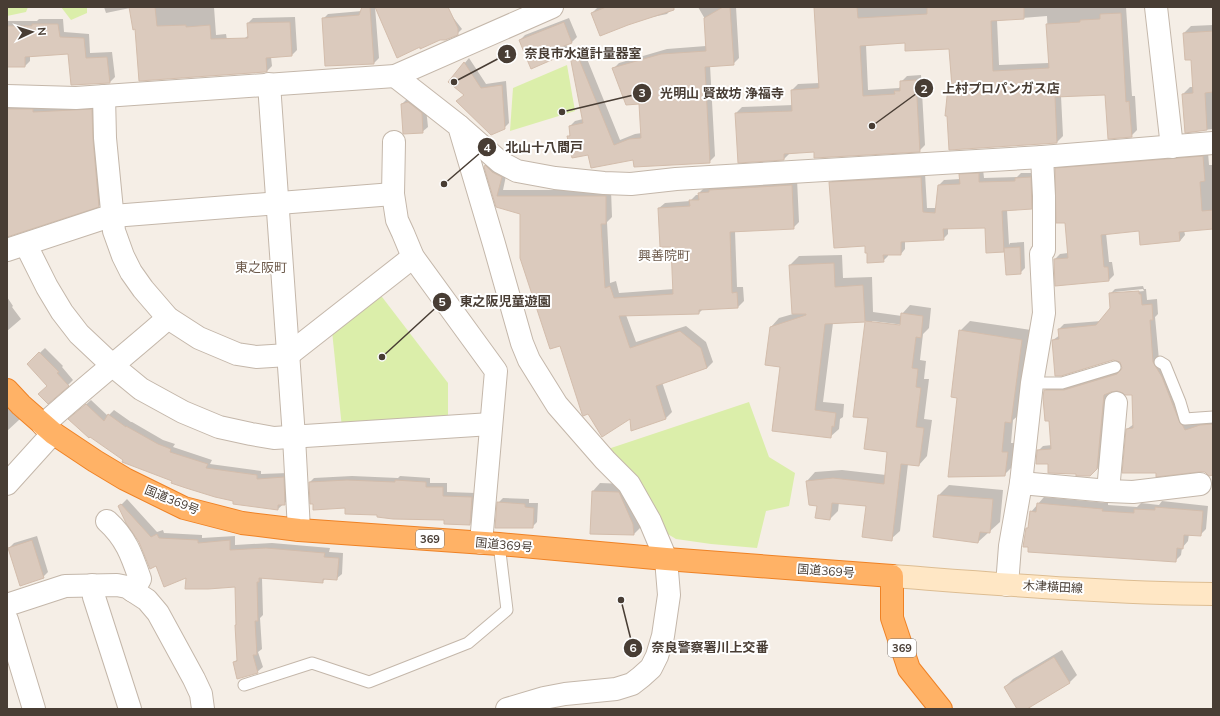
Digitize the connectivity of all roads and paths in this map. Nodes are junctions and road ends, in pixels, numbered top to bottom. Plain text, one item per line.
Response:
1 (552, 7) edge
2 (1156, 7) edge
3 (396, 76) junction
4 (269, 84) junction
5 (7, 96) edge
6 (104, 96) junction
7 (459, 126) junction
8 (394, 142) dead end
9 (1213, 143) edge
10 (1172, 147) junction
11 (1042, 157) junction
12 (393, 194) junction
13 (277, 203) junction
14 (113, 216) junction
15 (17, 247) edge
16 (414, 257) junction
17 (168, 318) junction
18 (288, 355) junction
19 (1160, 362) dead end
20 (113, 366) junction
21 (1115, 367) dead end
22 (1032, 383) junction
23 (7, 390) edge
24 (1116, 403) dead end
25 (1213, 417) edge
26 (491, 424) junction
27 (48, 429) junction
28 (294, 436) junction
29 (1020, 483) junction
30 (7, 484) edge
31 (1200, 484) dead end
32 (1108, 491) junction
33 (107, 521) dead end
34 (299, 530) junction
35 (490, 543) junction
36 (666, 559) junction
37 (892, 576) junction
38 (92, 585) junction
39 (1007, 585) junction
40 (134, 591) junction
41 (1213, 594) edge
42 (7, 605) edge
43 (7, 620) edge
44 (244, 685) dead end
45 (34, 709) edge
46 (130, 709) edge
47 (203, 709) edge
48 (507, 709) edge
49 (941, 709) edge

1 - 3 street
2 - 10 street
3 - 4 street
3 - 7 street
4 - 6 street
4 - 13 street
5 - 6 street
6 - 14 street
7 - 11 street
7 - 36 street
8 - 12 street
9 - 10 street
10 - 11 street
11 - 22 street
12 - 13 street
12 - 16 street
13 - 14 street
13 - 18 street
14 - 15 street
14 - 17 street
15 - 20 street
16 - 18 street
16 - 26 street
17 - 18 street
17 - 20 street
18 - 28 street
19 - 25 lane
20 - 27 street
20 - 28 street
21 - 22 lane
22 - 29 street
23 - 27 highway, 国道369号 / 369
24 - 32 street
26 - 28 street
26 - 35 street
27 - 30 street
27 - 34 highway, 国道369号 / 369
28 - 34 street
29 - 32 street
29 - 39 street
31 - 32 street
33 - 40 street
34 - 35 highway, 国道369号 / 369
35 - 36 highway, 国道369号 / 369
35 - 44 lane
36 - 37 highway, 国道369号 / 369
36 - 48 street
37 - 39 main road, 木津横田線
37 - 49 highway, 369
38 - 40 street
38 - 42 street
38 - 46 street
39 - 41 main road, 木津横田線
40 - 47 street
43 - 45 street

